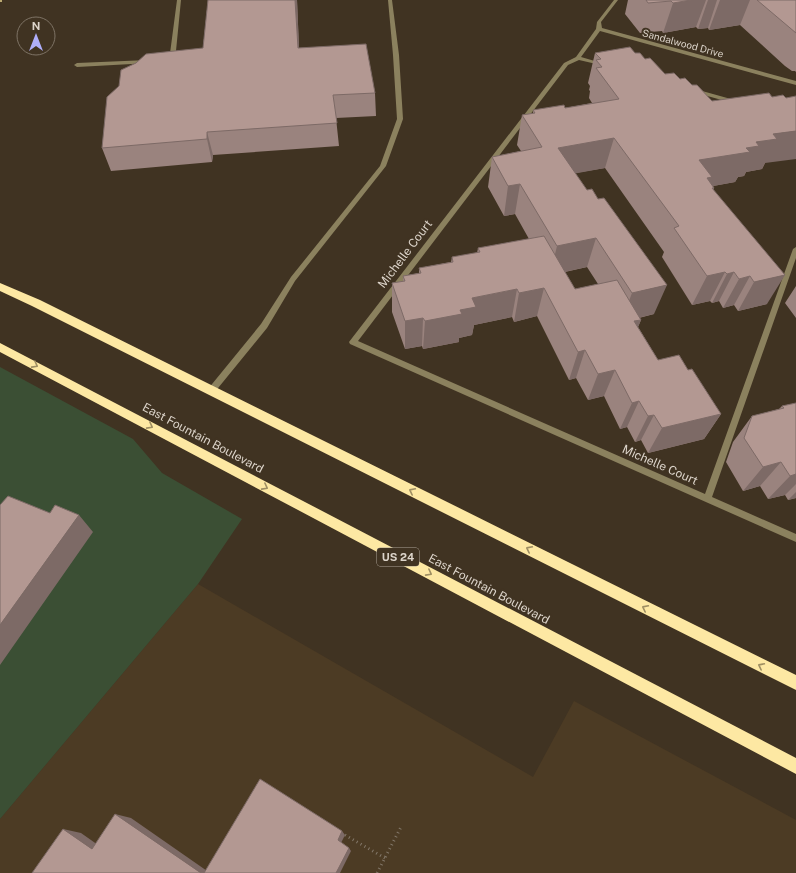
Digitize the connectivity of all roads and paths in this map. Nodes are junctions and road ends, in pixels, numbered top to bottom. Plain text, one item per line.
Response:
1 (179, 0) edge
2 (390, 0) edge
3 (616, 0) edge
4 (599, 30) junction
5 (578, 58) junction
6 (158, 61) edge
7 (165, 61) edge
8 (77, 65) dead end
9 (608, 66) edge
10 (796, 83) edge
11 (691, 90) edge
12 (743, 105) edge
13 (796, 249) edge
14 (0, 287) edge
15 (0, 347) edge
16 (211, 390) junction
17 (707, 499) junction
18 (796, 538) edge
19 (796, 683) edge
20 (796, 766) edge
21 (401, 827) dead end
22 (345, 835) dead end
23 (385, 858) junction
24 (377, 873) edge

1 - 7 lane
2 - 16 lane
3 - 4 lane
4 - 5 lane
4 - 10 lane, Sandalwood Drive
5 - 9 lane
5 - 17 lane, Michelle Court
6 - 8 lane
11 - 12 lane
13 - 17 lane, Michelle Court
14 - 16 highway
15 -> 20 highway, East Fountain Boulevard / US 24
19 -> 16 highway
17 - 18 lane, Michelle Court
21 - 23 path
22 - 23 path
23 - 24 path

